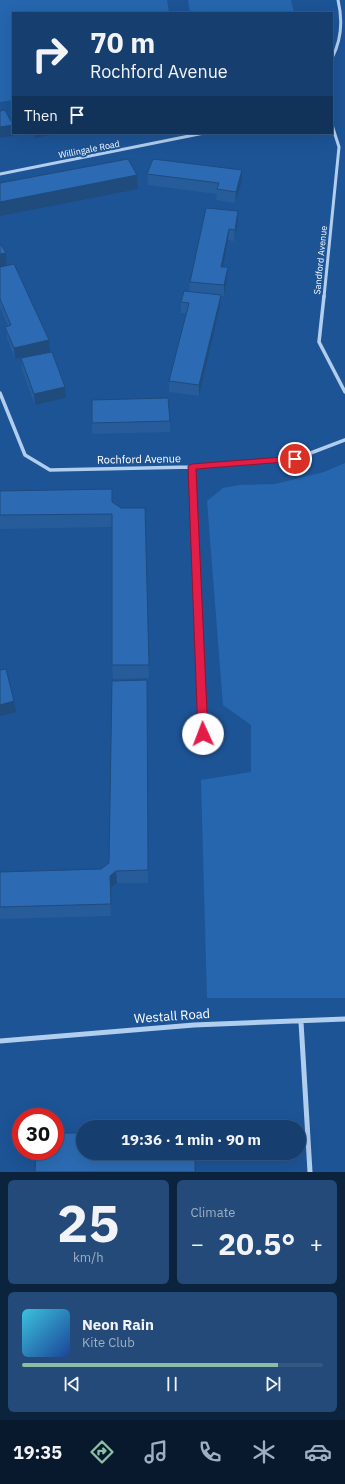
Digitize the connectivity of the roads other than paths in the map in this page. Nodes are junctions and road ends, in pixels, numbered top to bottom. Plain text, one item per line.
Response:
1 (338, 0) edge
2 (333, 55) edge
3 (333, 128) edge
4 (199, 134) edge
5 (339, 147) junction
6 (345, 147) edge
7 (0, 174) edge
8 (345, 392) edge
9 (0, 393) edge
10 (345, 440) edge
11 (192, 466) junction
12 (203, 734) dead end
13 (345, 1019) edge
14 (302, 1022) junction
15 (0, 1041) edge
16 (310, 1172) edge

1 - 2 street
3 - 5 street, Sandford Avenue
4 - 7 street, Willingale Road
5 - 6 street
5 - 8 street, Sandford Avenue
9 - 11 street, Rochford Avenue
10 - 11 street, Rochford Avenue
11 - 12 street
13 - 14 street, Westall Road
14 - 15 street, Westall Road
14 - 16 street

